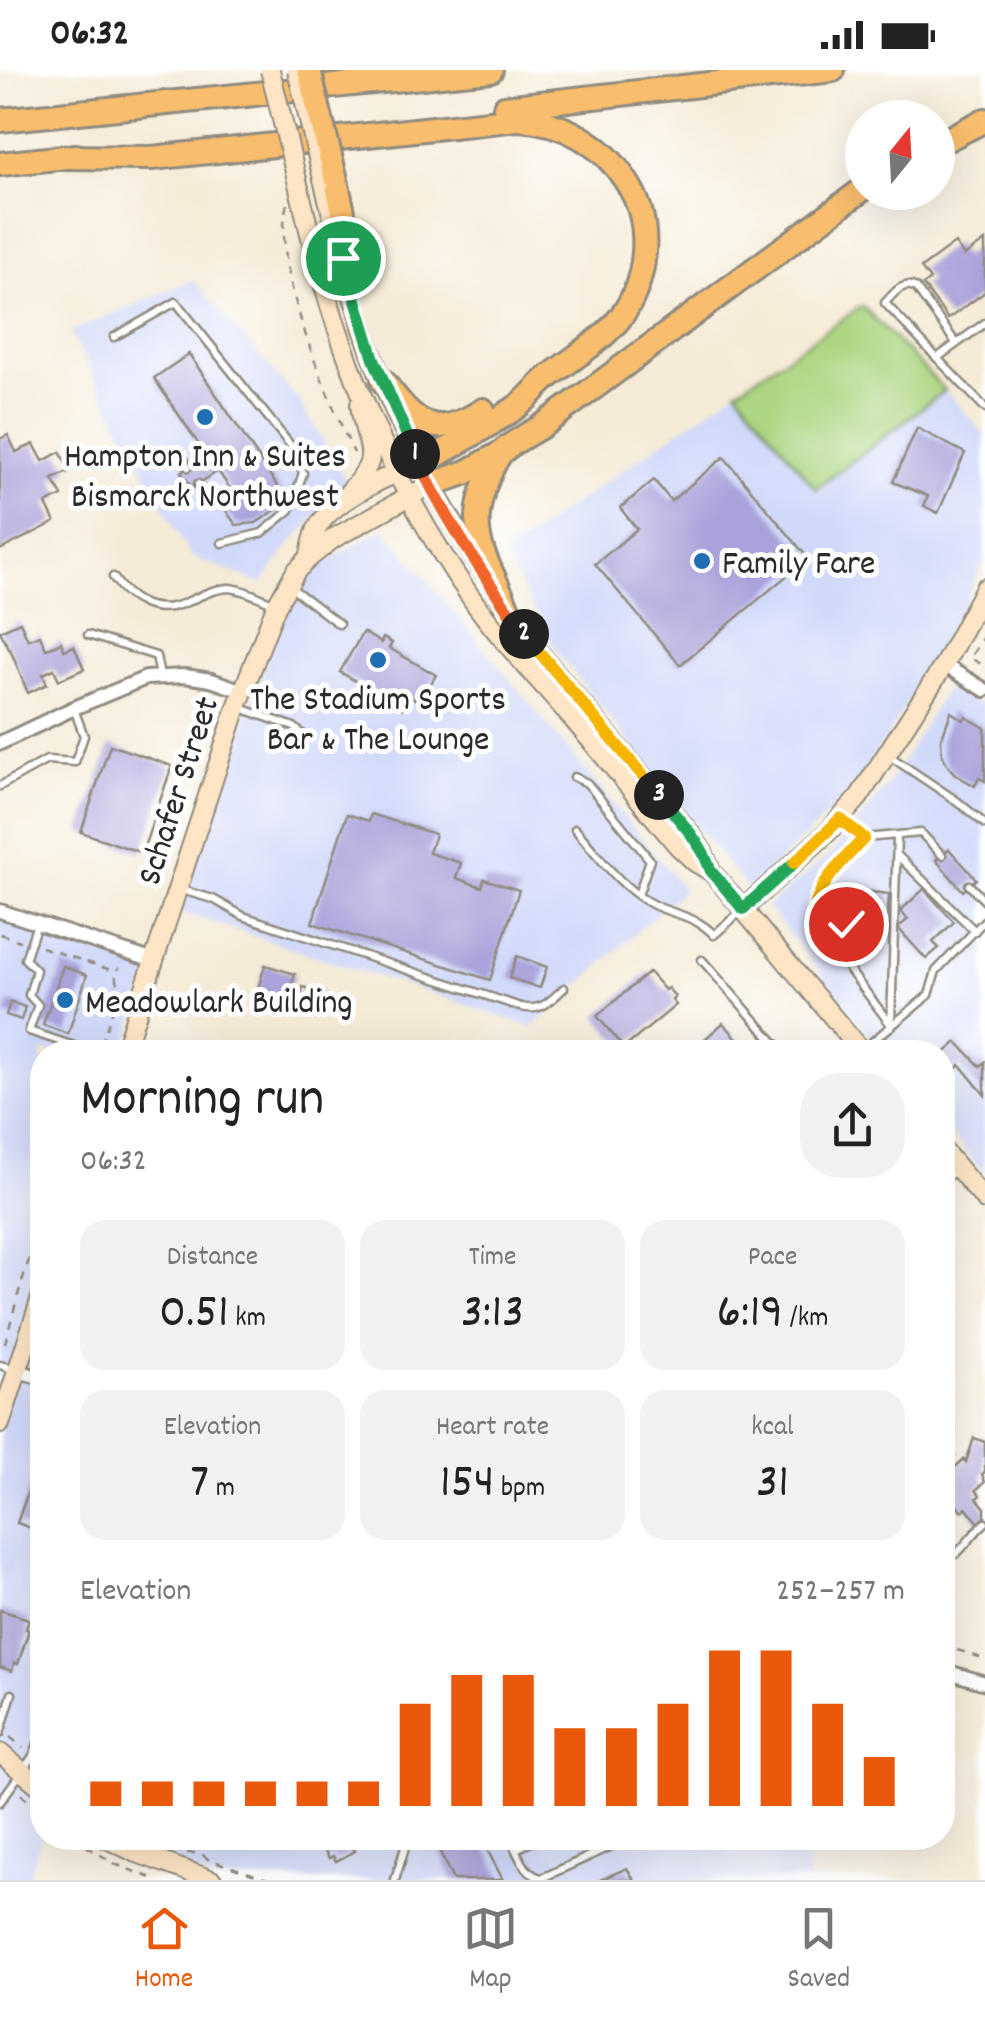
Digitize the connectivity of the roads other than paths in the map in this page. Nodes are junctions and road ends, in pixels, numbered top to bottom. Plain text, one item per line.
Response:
1 (270, 70) edge
2 (380, 70) edge
3 (491, 70) edge
4 (833, 70) edge
5 (304, 79) edge
6 (0, 120) edge
7 (985, 120) edge
8 (955, 135) edge
9 (63, 157) junction
10 (0, 164) edge
11 (845, 203) edge
12 (342, 252) joint
13 (985, 322) edge
14 (114, 337) dead end
15 (956, 344) junction
16 (937, 358) junction
17 (383, 381) junction
18 (544, 381) junction
19 (358, 384) junction
20 (985, 408) edge
21 (174, 452) dead end
22 (501, 453) junction
23 (188, 467) dead end
24 (397, 473) junction
25 (420, 482) junction
26 (198, 484) dead end
27 (204, 502) dead end
28 (330, 512) junction
29 (222, 543) dead end
30 (309, 558) junction
31 (113, 577) dead end
32 (288, 585) junction
33 (985, 588) edge
34 (277, 604) junction
35 (510, 614) junction
36 (339, 624) dead end
37 (88, 634) dead end
38 (944, 665) junction
39 (160, 676) junction
40 (985, 690) edge
41 (240, 699) junction
42 (74, 708) junction
43 (306, 738) dead end
44 (0, 743) edge
45 (887, 754) junction
46 (574, 777) dead end
47 (0, 786) edge
48 (840, 819) junction
49 (985, 824) edge
50 (575, 829) dead end
51 (896, 836) junction
52 (864, 838) junction
53 (896, 854) junction
54 (942, 855) dead end
55 (711, 871) junction
56 (970, 885) dead end
57 (177, 889) junction
58 (638, 895) junction
59 (985, 901) edge
60 (814, 902) junction
61 (847, 904) dead end
62 (743, 909) junction
63 (0, 912) edge
64 (985, 920) edge
65 (813, 922) junction
66 (37, 923) junction
67 (846, 924) dead end
68 (975, 931) junction
69 (702, 960) dead end
70 (154, 962) junction
71 (564, 988) dead end
72 (891, 1024) junction
73 (59, 1040) edge
74 (128, 1040) edge
75 (772, 1040) edge
76 (852, 1040) edge
77 (874, 1040) edge
78 (955, 1164) edge
79 (958, 1168) junction
80 (955, 1170) edge
81 (985, 1200) edge
82 (30, 1322) edge
83 (9, 1368) edge
84 (0, 1424) edge
85 (985, 1523) edge
86 (956, 1554) dead end
87 (955, 1674) edge
88 (985, 1683) edge
89 (12, 1694) dead end
90 (3, 1741) edge
91 (30, 1760) edge
92 (23, 1770) junction
93 (30, 1777) edge
94 (0, 1802) edge
95 (129, 1850) edge
96 (404, 1850) edge
97 (517, 1850) edge
98 (602, 1850) edge
99 (212, 1880) edge
100 (395, 1880) edge

1 - 19 street, bridge
2 - 5 highway
3 - 5 highway
4 - 9 highway
5 - 6 highway
5 - 12 highway, bridge
7 - 8 highway
9 - 10 highway
9 - 18 highway
11 - 22 highway
12 - 17 street
13 - 15 lane
14 - 29 lane
15 - 16 lane
15 - 16 lane
16 - 20 lane
17 - 18 highway
17 - 25 street
18 - 25 highway
19 - 24 street
19 - 28 street, Schafer Street
21 - 23 lane
22 - 25 highway
22 - 35 highway
24 - 25 street
24 - 25 street
24 - 28 street
25 - 30 street, Schafer Street
25 - 35 street
25 - 55 street
26 - 27 lane
28 - 30 street, Schafer Street
30 - 32 street, Schafer Street
31 - 34 lane
32 - 34 street, Schafer Street
32 - 36 lane
33 - 38 street
34 - 41 street, Schafer Street
35 - 55 street
37 - 39 lane
38 - 40 street
38 - 45 street
39 - 41 street
39 - 42 street
41 - 43 lane
41 - 57 street, Schafer Street
42 - 44 street
42 - 47 lane
45 - 48 street
45 - 49 lane
46 - 58 lane
48 - 52 lane
48 - 62 street
50 - 58 lane
51 - 52 lane
51 - 53 lane
51 - 54 lane
52 - 60 lane
53 - 68 lane
53 - 72 lane
55 - 62 street
56 - 59 lane
57 - 70 street, Schafer Street
57 - 71 lane
58 - 62 lane
60 - 61 lane
60 - 65 lane
62 - 76 street
63 - 66 street
64 - 68 lane
65 - 67 lane
65 - 72 lane
66 - 70 street
66 - 73 lane
68 - 72 lane
69 - 75 lane
70 - 74 street, Schafer Street
72 - 77 lane
78 - 79 street
79 - 80 lane
79 - 81 street
82 - 83 street
83 - 84 street
85 - 86 lane
87 - 88 street
89 - 90 lane
90 - 92 street
91 - 92 lane
92 - 93 street
92 - 94 lane
95 - 99 street
96 - 100 lane
97 - 98 lane

